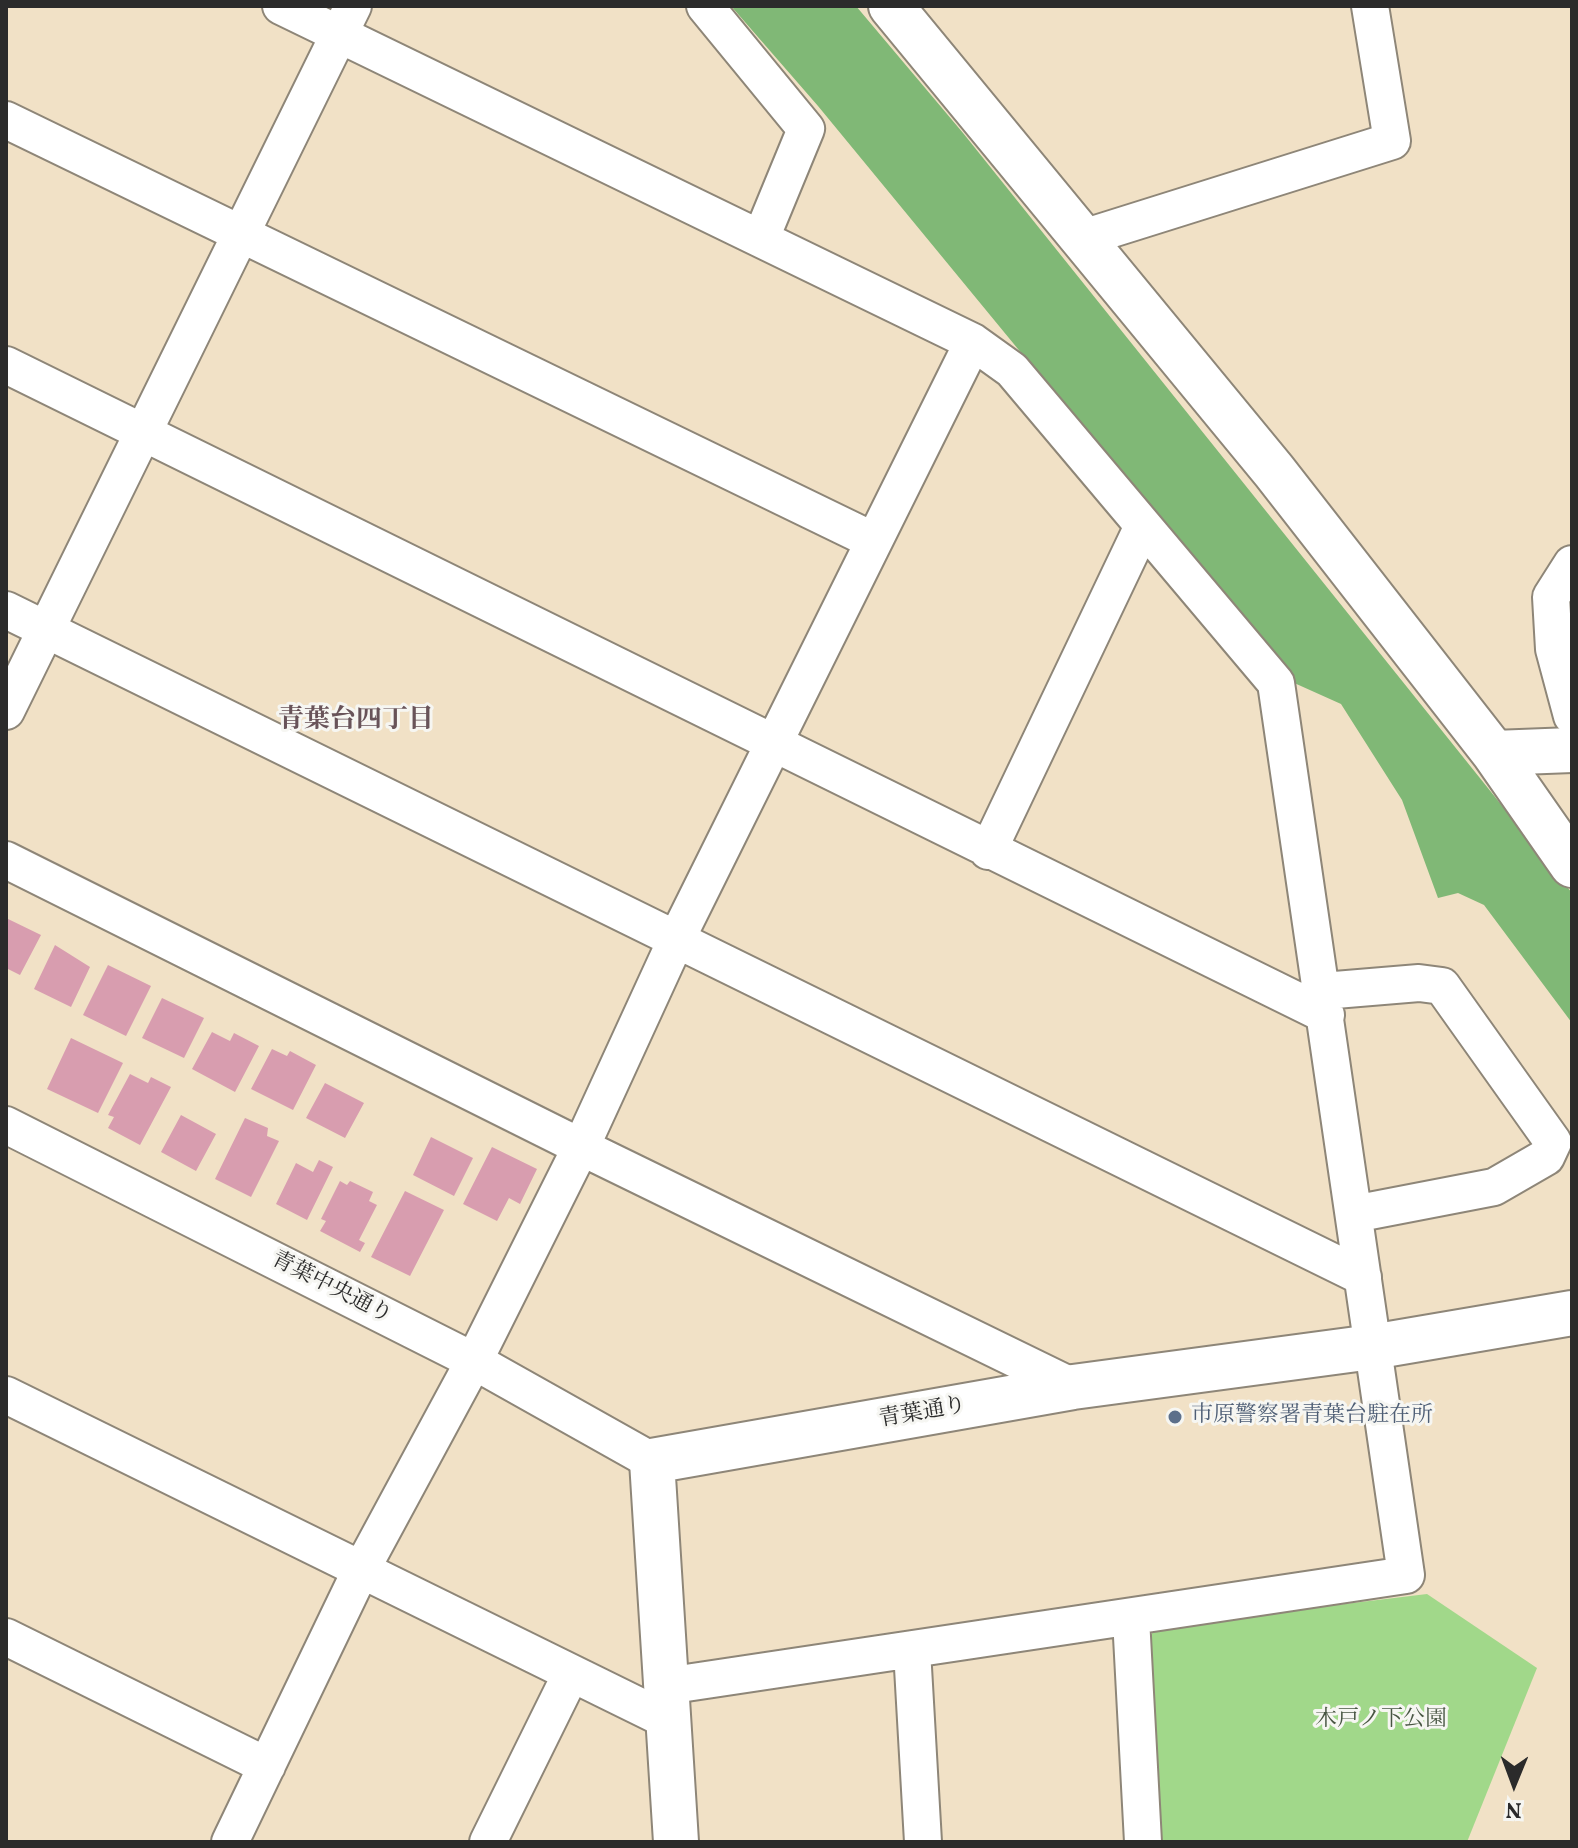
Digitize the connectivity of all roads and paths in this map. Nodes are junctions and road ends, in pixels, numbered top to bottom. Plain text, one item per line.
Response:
1 (281, 6) edge
2 (705, 6) edge
3 (891, 6) edge
4 (1370, 6) edge
5 (346, 21) edge
6 (6, 120) edge
7 (242, 232) junction
8 (761, 238) junction
9 (1083, 238) junction
10 (973, 342) junction
11 (6, 365) edge
12 (142, 431) junction
13 (1142, 528) junction
14 (874, 541) junction
15 (1572, 564) edge
16 (6, 610) edge
17 (45, 630) junction
18 (6, 711) edge
19 (1572, 716) edge
20 (773, 746) junction
21 (1572, 750) edge
22 (1494, 753) junction
23 (988, 851) junction
24 (6, 860) edge
25 (1572, 865) edge
26 (677, 938) junction
27 (1325, 1003) junction
28 (6, 1125) edge
29 (581, 1147) junction
30 (1354, 1214) junction
31 (1363, 1277) junction
32 (1572, 1313) edge
33 (1372, 1347) junction
34 (474, 1361) junction
35 (1073, 1387) junction
36 (6, 1395) edge
37 (652, 1461) junction
38 (360, 1572) junction
39 (1131, 1618) junction
40 (6, 1637) edge
41 (912, 1650) junction
42 (571, 1674) junction
43 (667, 1704) junction
44 (267, 1766) junction
45 (230, 1842) edge
46 (488, 1842) edge
47 (676, 1842) edge
48 (923, 1842) edge
49 (1143, 1842) edge

1 - 5 street
2 - 8 street
3 - 9 street
4 - 9 street
5 - 7 street
5 - 8 street
6 - 7 street
7 - 12 street
7 - 14 street
8 - 10 street
9 - 22 street
10 - 13 street
10 - 14 street
11 - 12 street
12 - 17 street
12 - 20 street
13 - 23 street
13 - 27 street
14 - 20 street
15 - 19 street
16 - 17 street
17 - 18 street
17 - 26 street
20 - 23 street
20 - 26 street
21 - 22 street
22 - 25 street
23 - 27 street
24 - 29 street
26 - 29 street
26 - 31 street
27 - 30 street
27 - 30 street
28 - 34 street, 青葉中央通り
29 - 34 street
29 - 35 street
30 - 31 street
31 - 33 street
32 - 33 street, 青葉通り
33 - 35 street, 青葉通り
33 - 39 street
34 - 37 street, 青葉中央通り
34 - 38 street
35 - 37 street, 青葉通り
36 - 38 street
37 - 43 street
38 - 42 street
38 - 44 street
39 - 41 street
39 - 49 street
40 - 44 street
41 - 43 street
41 - 48 street
42 - 43 street
42 - 46 street
43 - 47 street
44 - 45 street

